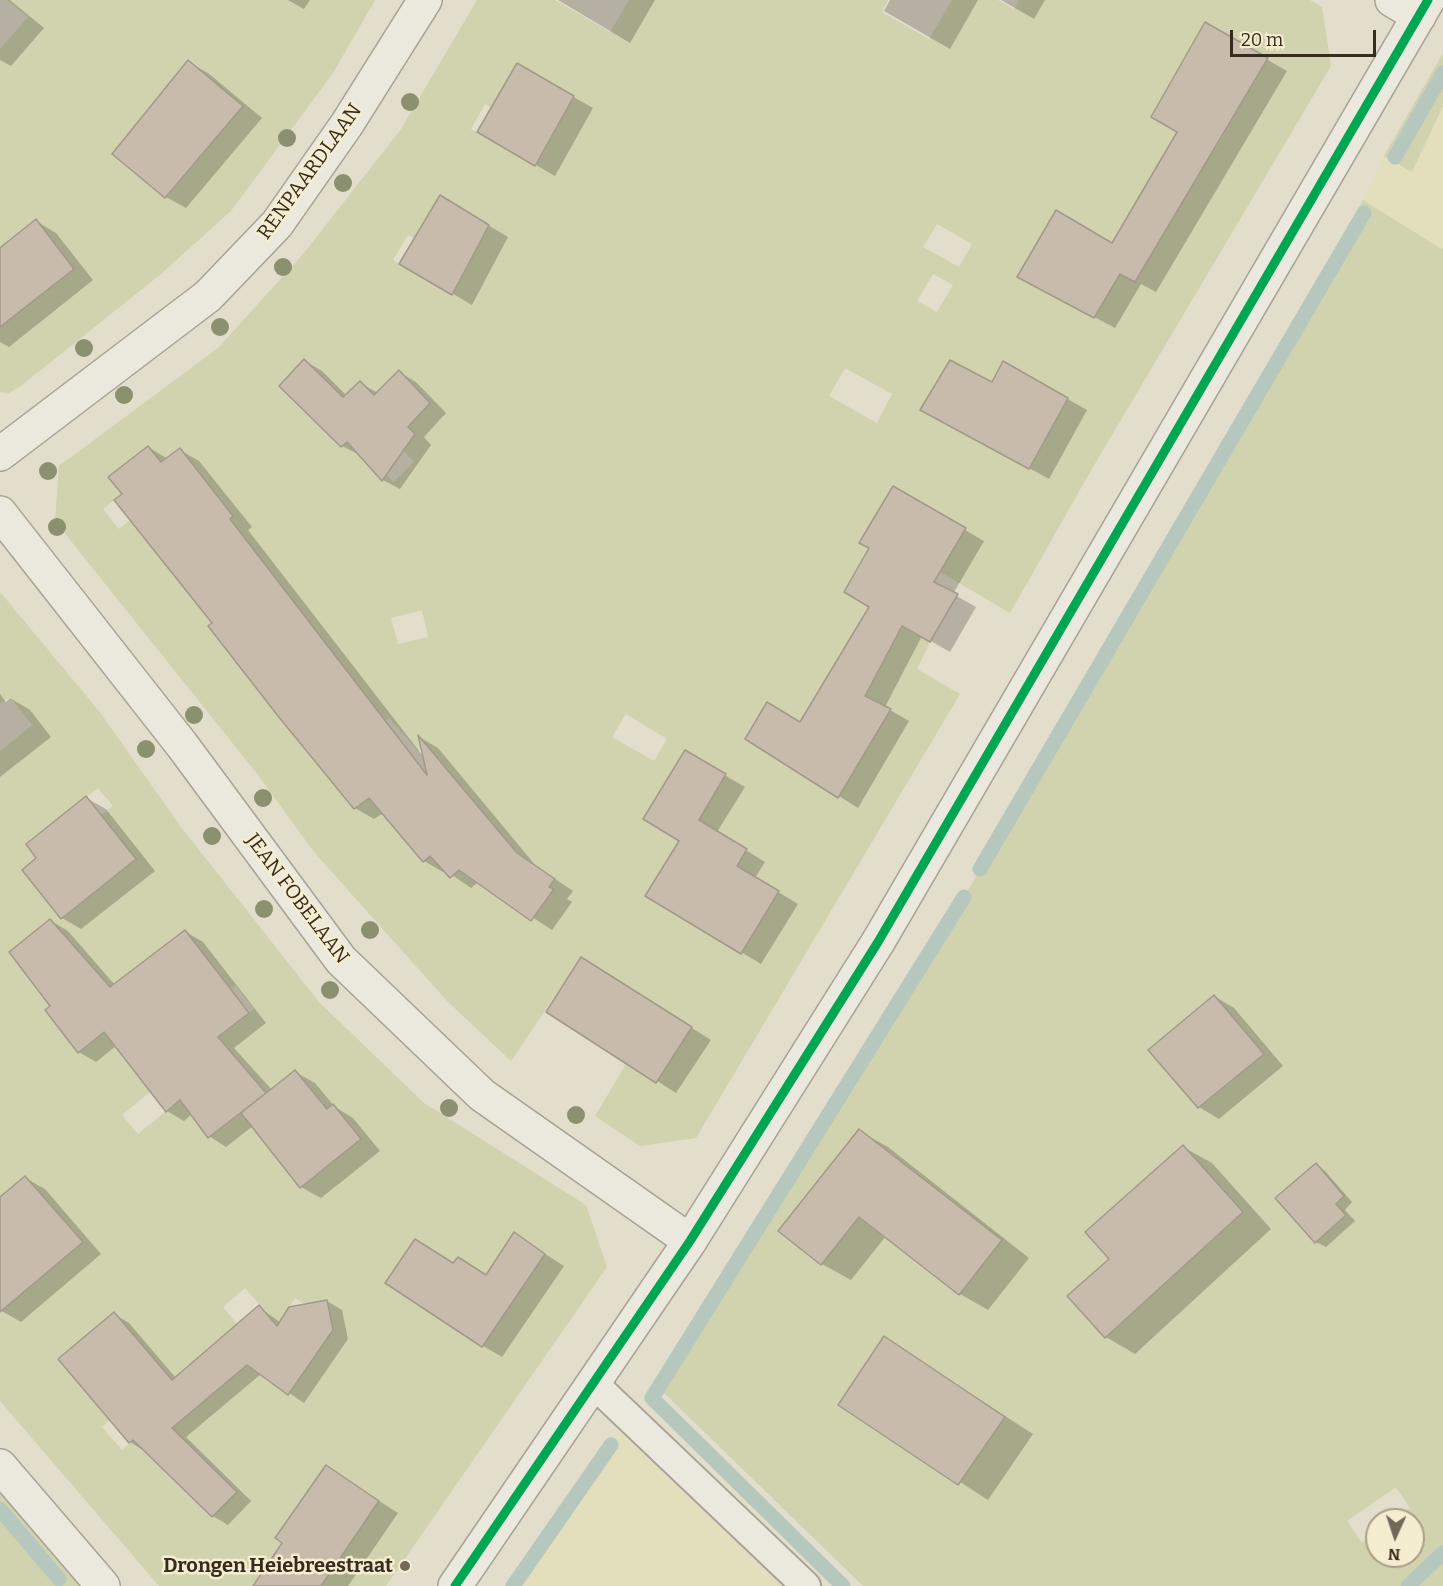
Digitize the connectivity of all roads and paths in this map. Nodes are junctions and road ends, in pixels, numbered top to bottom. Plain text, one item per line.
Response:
1 (425, 0) edge
2 (1413, 5) edge
3 (0, 454) edge
4 (0, 513) edge
5 (690, 1241) junction
6 (593, 1383) junction
7 (0, 1466) edge
8 (103, 1586) edge
9 (455, 1586) edge
10 (806, 1586) edge

1 - 3 street, RENPAARDLAAN
2 - 5 street
4 - 5 street, JEAN FOBELAAN
5 - 6 street
6 - 9 street
6 - 10 lane
7 - 8 street

